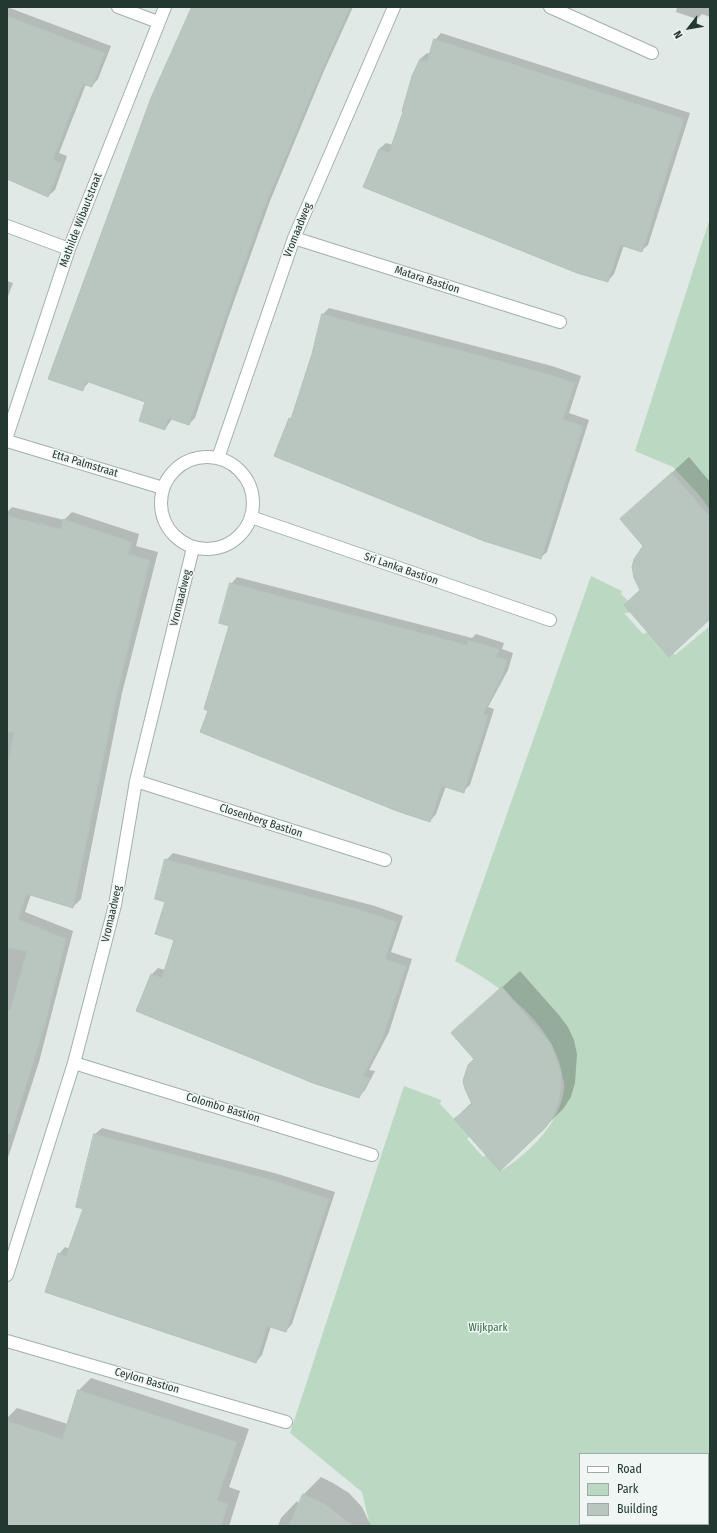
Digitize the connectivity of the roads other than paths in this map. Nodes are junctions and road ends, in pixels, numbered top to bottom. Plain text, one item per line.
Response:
1 (118, 7) edge
2 (165, 7) edge
3 (394, 7) edge
4 (550, 7) edge
5 (158, 22) junction
6 (652, 52) dead end
7 (7, 226) edge
8 (294, 238) junction
9 (69, 249) junction
10 (560, 322) dead end
11 (7, 436) edge
12 (7, 441) edge
13 (218, 458) junction
14 (163, 488) junction
15 (251, 517) junction
16 (193, 548) junction
17 (550, 620) dead end
18 (136, 781) junction
19 (385, 860) dead end
20 (74, 1063) junction
21 (372, 1155) dead end
22 (7, 1274) edge
23 (7, 1341) edge
24 (286, 1422) dead end

1 - 5 street
2 - 5 street, Mathilde Wibautstraat
3 - 8 street, Vromaadweg
4 - 6 street
5 - 9 street, Mathilde Wibautstraat
7 - 9 street
8 - 10 street, Matara Bastion
8 - 13 street, Vromaadweg
9 - 11 street, Mathilde Wibautstraat
12 - 14 street, Etta Palmstraat
13 - 14 street
13 - 15 street
14 - 16 street
15 - 16 street
15 - 17 street, Sri Lanka Bastion
16 - 18 street, Vromaadweg
18 - 19 street, Closenberg Bastion
18 - 20 street, Vromaadweg
20 - 21 street, Colombo Bastion
20 - 22 street, Vromaadweg
23 - 24 street, Ceylon Bastion

